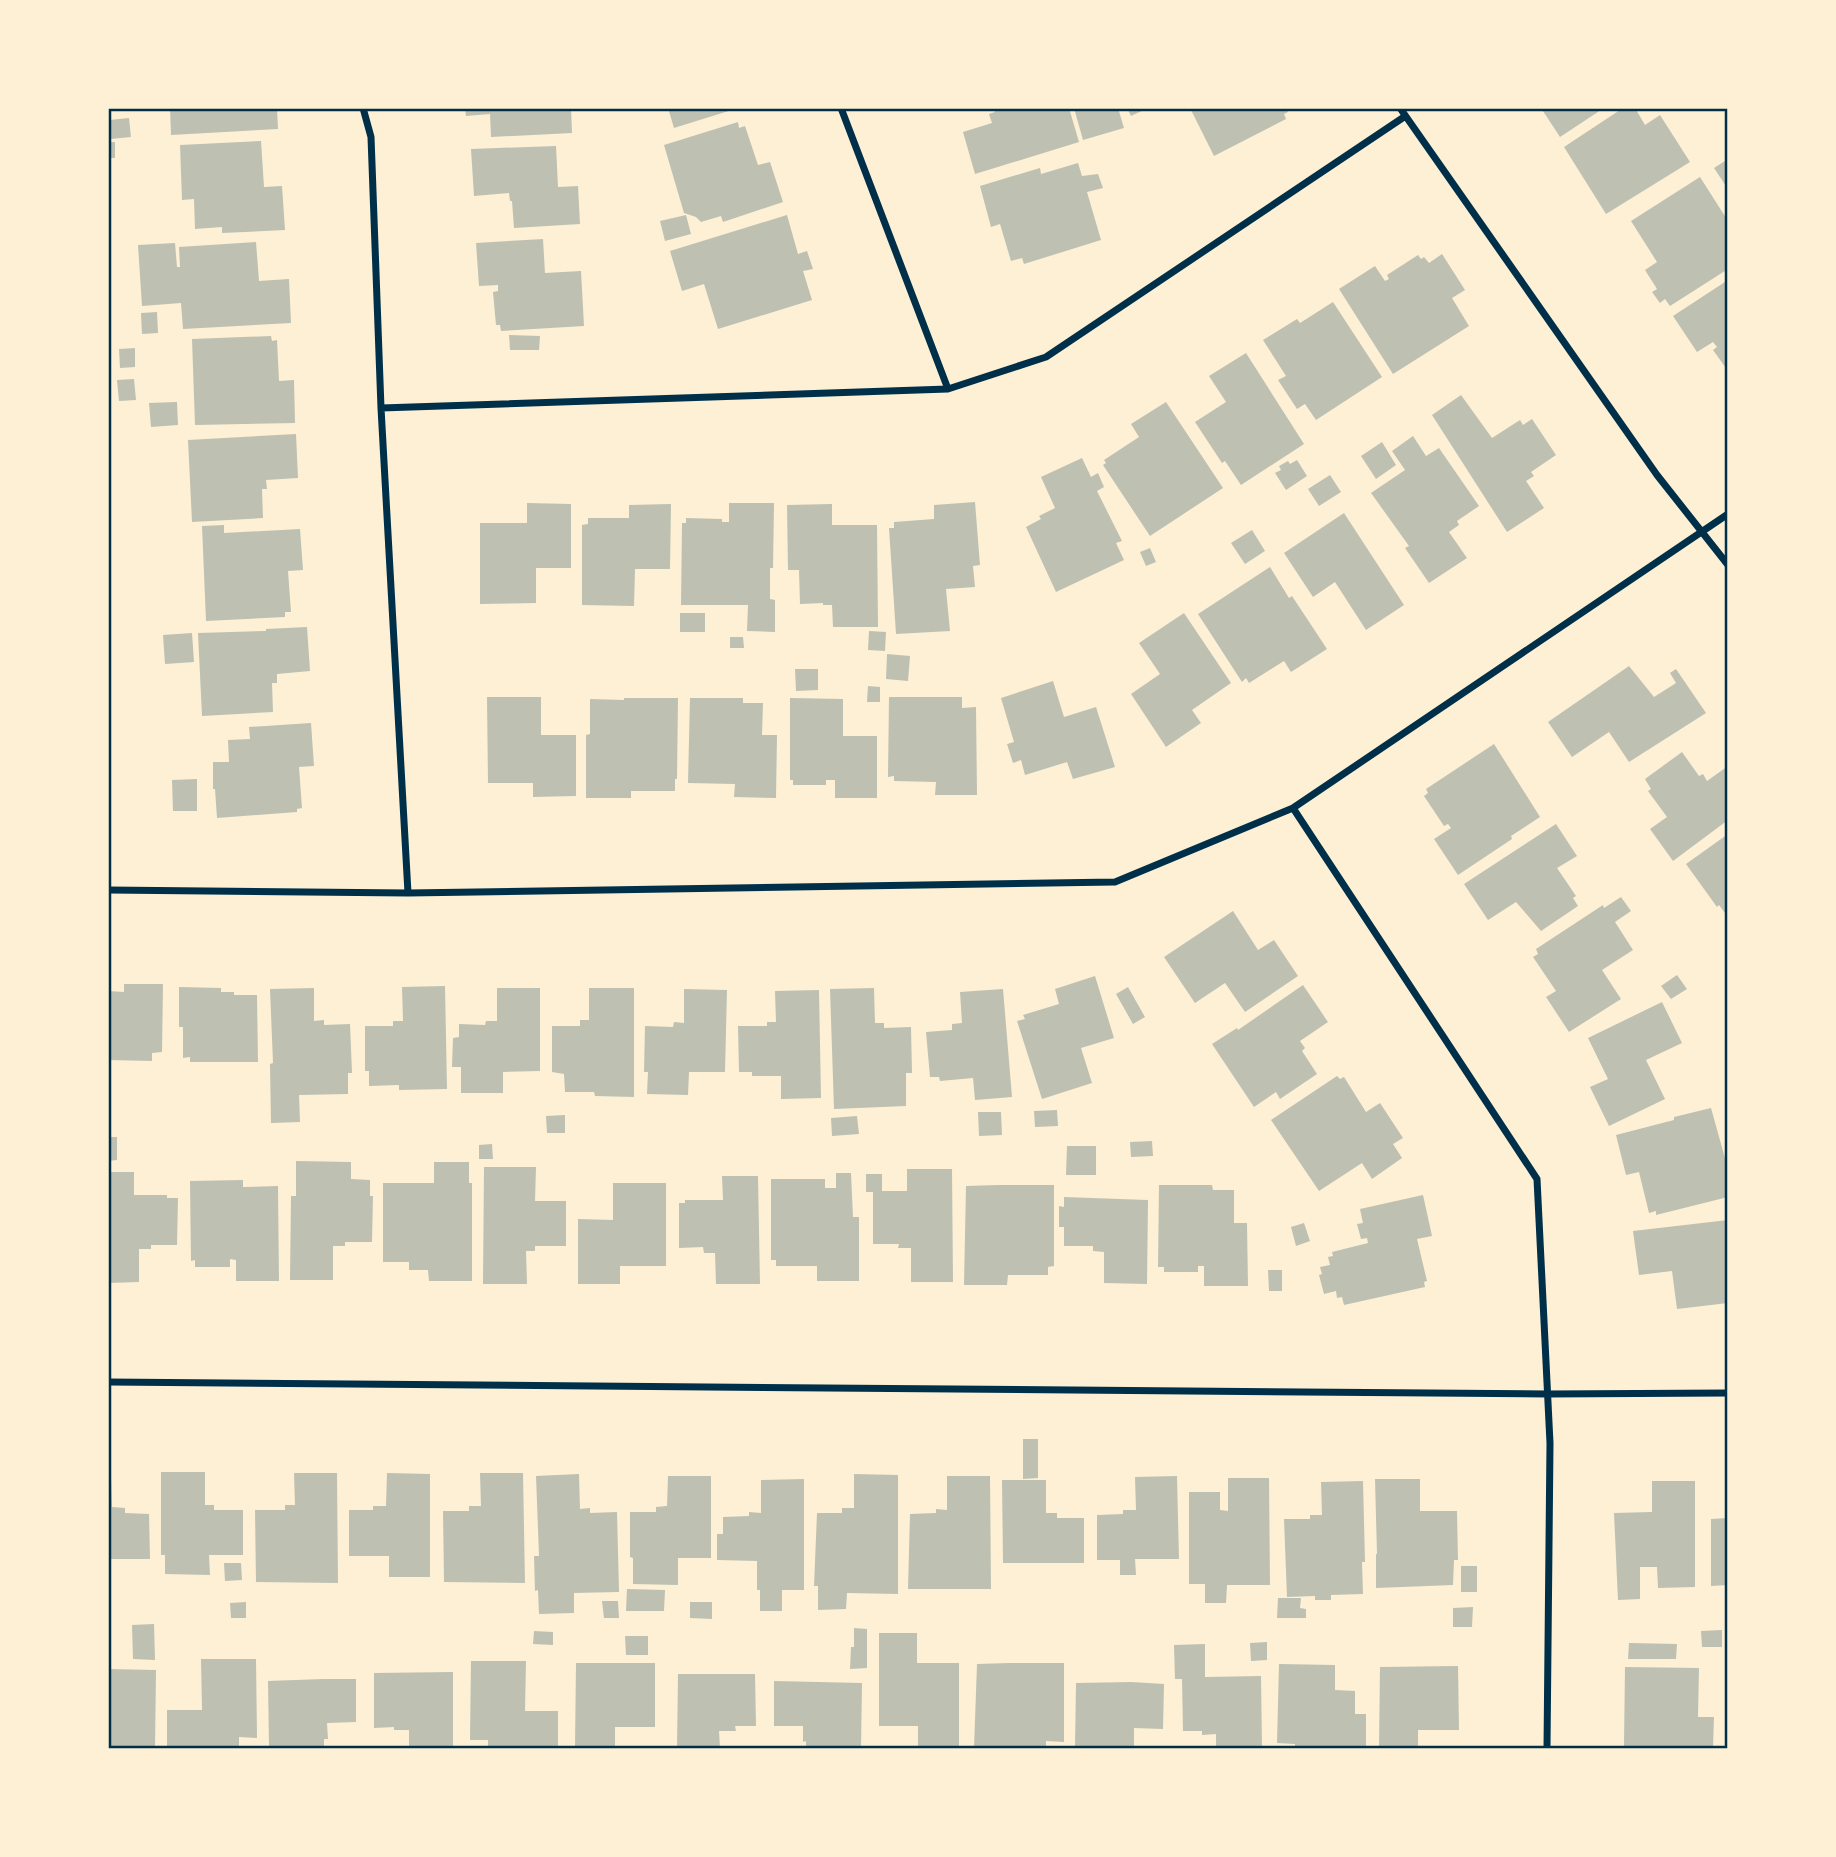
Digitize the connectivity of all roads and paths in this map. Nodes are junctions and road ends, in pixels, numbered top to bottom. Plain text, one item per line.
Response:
1 (363, 108) edge
2 (841, 108) edge
3 (1400, 108) edge
4 (1404, 117) junction
5 (948, 389) junction
6 (381, 408) junction
7 (1727, 514) edge
8 (1701, 531) junction
9 (1727, 565) edge
10 (1293, 808) junction
11 (108, 890) edge
12 (408, 893) junction
13 (108, 1382) edge
14 (1727, 1393) edge
15 (1547, 1394) junction
16 (1547, 1748) edge

1 - 6 street
2 - 5 street
3 - 4 street
4 - 5 street
4 - 8 street
5 - 6 street
6 - 12 street
7 - 8 street
8 - 9 street
8 - 10 street
10 - 12 street
10 - 15 street
11 - 12 street
13 - 15 street
14 - 15 street
15 - 16 street

